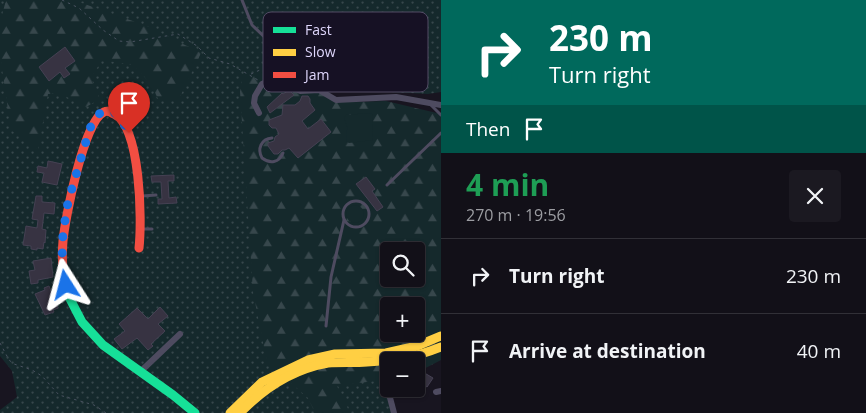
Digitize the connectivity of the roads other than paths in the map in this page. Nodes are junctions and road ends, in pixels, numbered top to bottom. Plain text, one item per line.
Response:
1 (242, 0) edge
2 (263, 36) edge
3 (263, 84) edge
4 (322, 92) edge
5 (431, 104) junction
6 (441, 105) edge
7 (259, 113) dead end
8 (441, 115) edge
9 (441, 133) edge
10 (272, 138) dead end
11 (283, 153) dead end
12 (387, 185) dead end
13 (156, 194) dead end
14 (139, 196) junction
15 (344, 220) junction
16 (141, 229) junction
17 (152, 229) dead end
18 (139, 248) dead end
19 (326, 326) dead end
20 (180, 334) dead end
21 (441, 336) edge
22 (441, 346) edge
23 (401, 352) edge
24 (425, 354) edge
25 (380, 357) edge
26 (380, 358) edge
27 (140, 372) junction
28 (390, 397) edge
29 (195, 413) edge
30 (230, 413) edge
31 (240, 413) edge
32 (394, 413) edge

1 - 2 lane
3 - 7 street
4 - 5 street
5 - 6 street
5 - 8 lane
9 - 12 lane
10 - 11 lane
13 - 14 lane
14 - 16 street
14 - 27 street
15 - 15 lane
15 - 19 lane
16 - 17 lane
16 - 18 street
20 - 27 street
21 - 23 street
22 - 24 street
25 - 30 street
26 - 31 street
27 - 29 street
28 - 32 street

